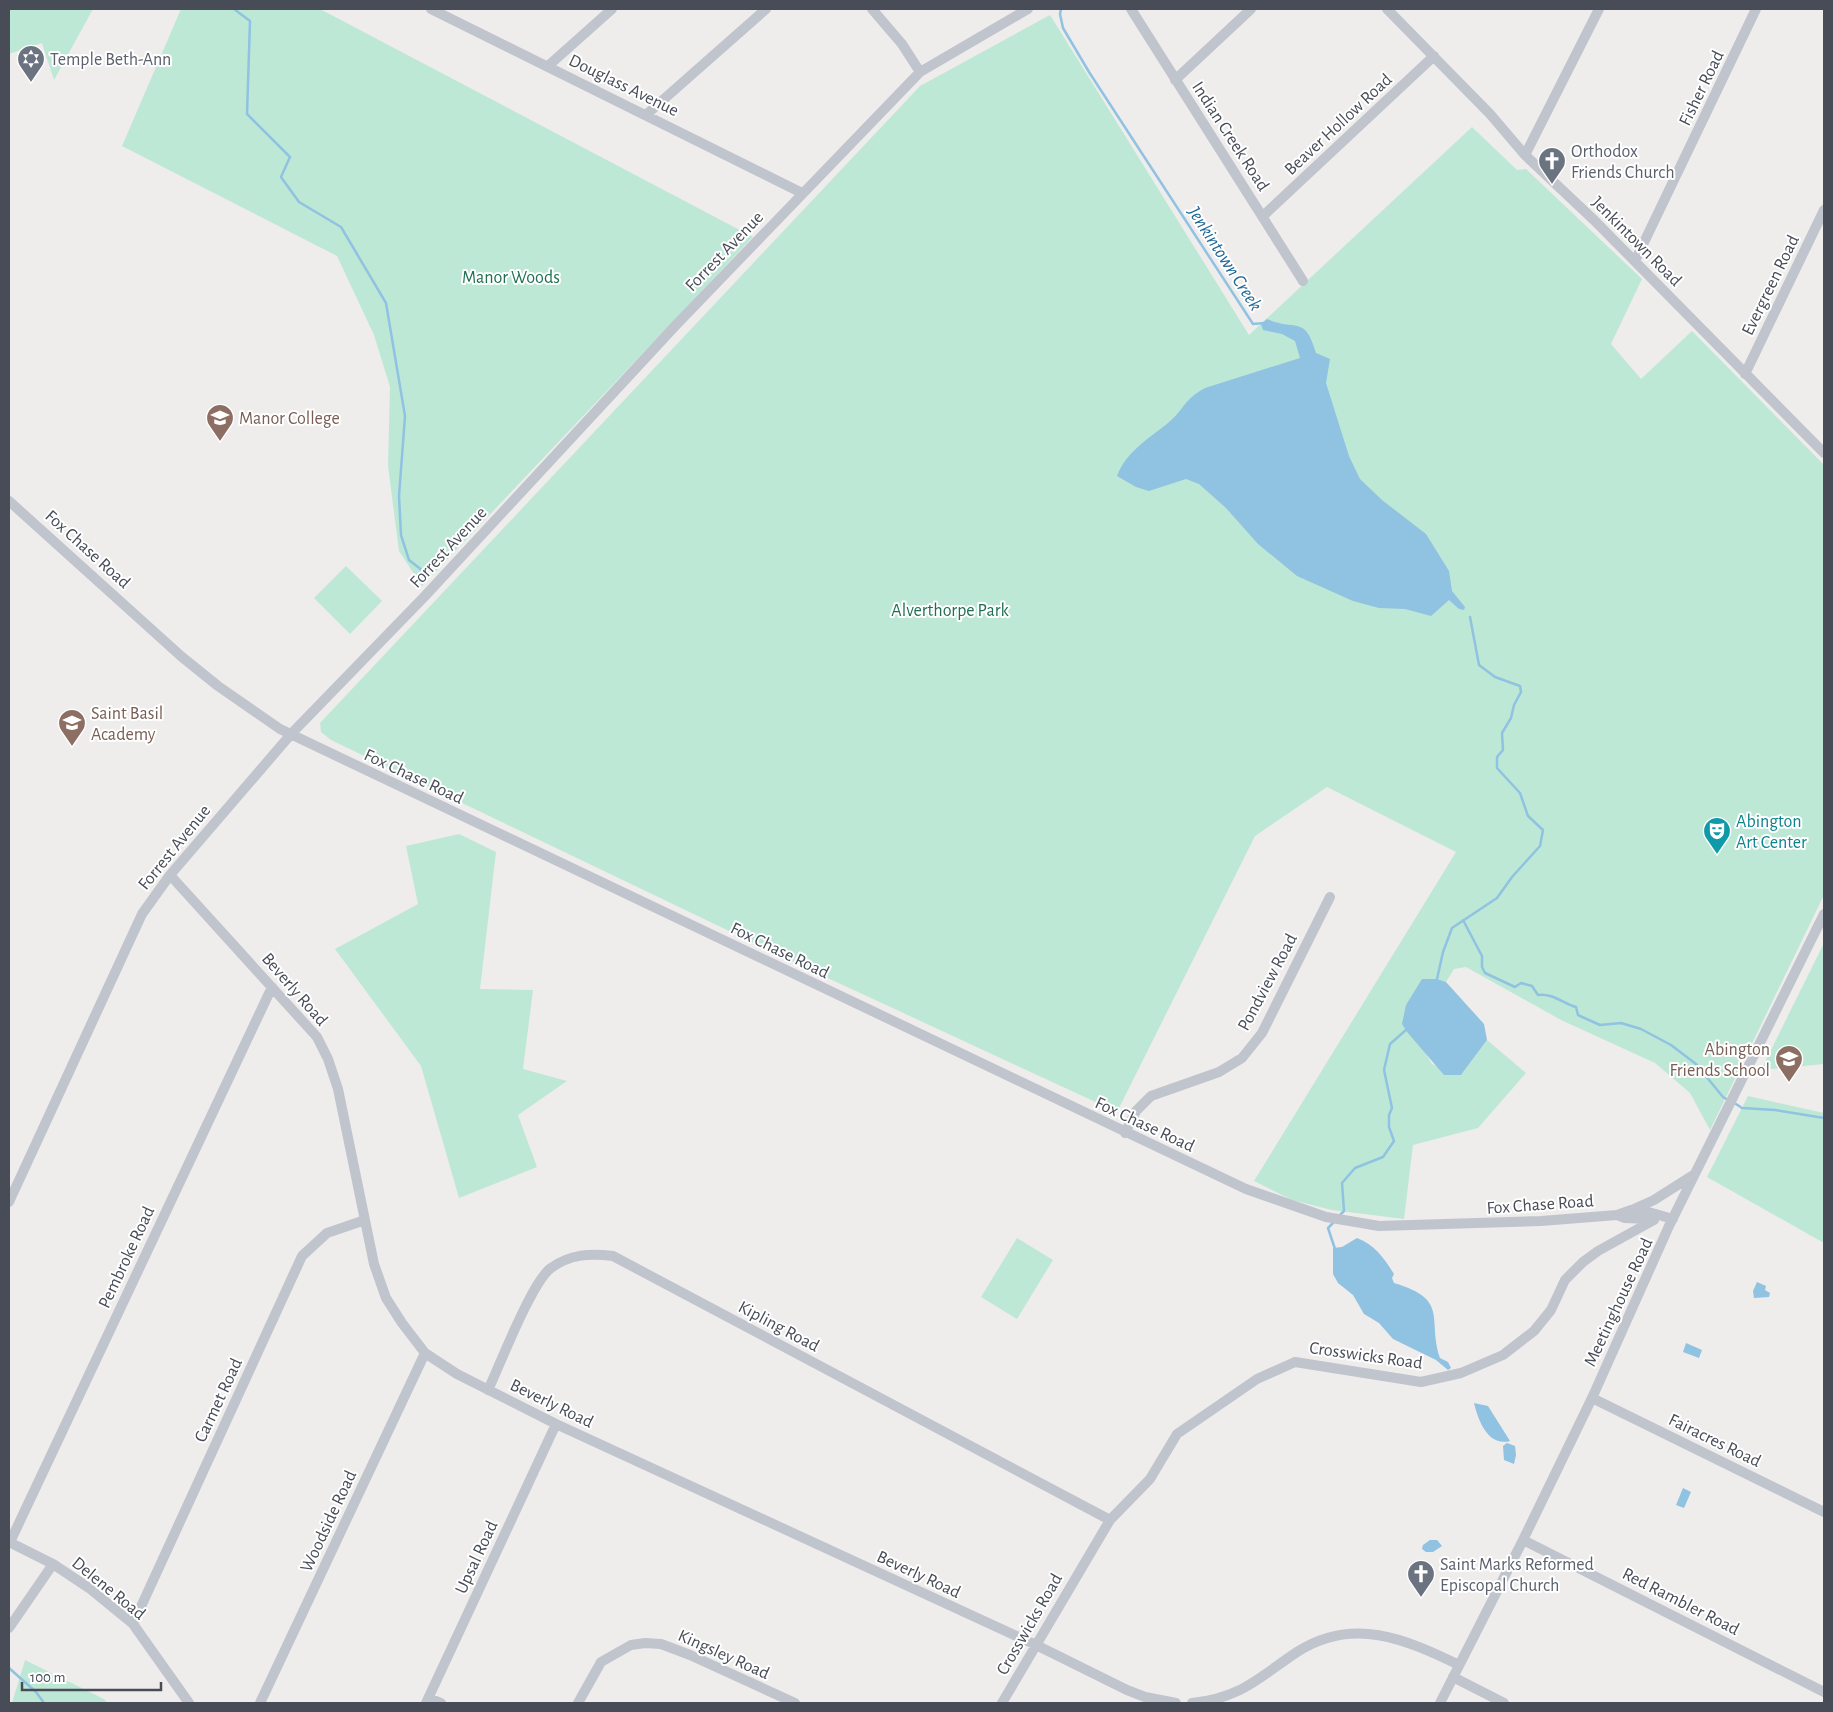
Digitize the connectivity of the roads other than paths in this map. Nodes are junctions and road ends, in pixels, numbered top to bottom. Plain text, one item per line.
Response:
1 (431, 9) edge
2 (612, 9) edge
3 (766, 9) edge
4 (872, 9) edge
5 (1028, 9) edge
6 (1131, 9) edge
7 (1252, 9) edge
8 (1599, 9) edge
9 (1756, 9) edge
10 (1389, 10) edge
11 (1434, 56) junction
12 (548, 66) junction
13 (920, 72) junction
14 (1175, 80) junction
15 (647, 114) junction
16 (1525, 154) junction
17 (802, 193) junction
18 (1824, 210) edge
19 (1263, 216) junction
20 (1635, 261) junction
21 (1303, 281) dead end
22 (1745, 374) junction
23 (1824, 453) edge
24 (9, 501) edge
25 (292, 733) junction
26 (170, 875) junction
27 (1330, 898) dead end
28 (1824, 914) edge
29 (272, 987) junction
30 (1125, 1133) junction
31 (1698, 1172) junction
32 (11, 1190) edge
33 (9, 1202) edge
34 (1631, 1210) junction
35 (1617, 1215) junction
36 (365, 1220) junction
37 (1654, 1220) junction
38 (1671, 1222) junction
39 (425, 1353) junction
40 (488, 1390) junction
41 (1592, 1398) junction
42 (556, 1424) junction
43 (1824, 1512) edge
44 (1110, 1520) junction
45 (1522, 1540) junction
46 (9, 1542) edge
47 (53, 1564) junction
48 (133, 1624) junction
49 (9, 1628) edge
50 (1034, 1644) junction
51 (1459, 1665) junction
52 (1453, 1677) junction
53 (1824, 1692) edge
54 (427, 1700) edge
55 (189, 1703) edge
56 (260, 1703) edge
57 (441, 1703) edge
58 (578, 1703) edge
59 (795, 1703) edge
60 (1002, 1703) edge
61 (1176, 1703) edge
62 (1192, 1703) edge
63 (1440, 1703) edge
64 (1504, 1703) edge

1 - 12 street, Douglass Avenue
2 - 12 street
3 - 15 street
4 - 13 street
5 - 13 street, Forrest Avenue
6 - 14 street, Indian Creek Road
7 - 14 street
8 - 16 street
9 - 20 street, Fisher Road
10 - 11 street, Jenkintown Road
11 - 16 street, Jenkintown Road
11 - 19 street, Beaver Hollow Road
12 - 15 street, Douglass Avenue
13 - 17 street, Forrest Avenue
14 - 19 street, Indian Creek Road
15 - 17 street, Douglass Avenue
16 - 20 street, Jenkintown Road
17 - 25 street, Forrest Avenue
18 - 22 street, Evergreen Road
19 - 21 street, Indian Creek Road
20 - 22 street, Jenkintown Road
22 - 23 street, Jenkintown Road
24 - 25 street, Fox Chase Road
25 - 26 street, Forrest Avenue
25 - 30 street, Fox Chase Road
26 - 29 street, Beverly Road
26 - 32 street, Forrest Avenue
27 - 30 street, Pondview Road
28 - 31 street, Meetinghouse Road
29 - 36 street, Beverly Road
29 - 46 street, Pembroke Road
30 - 35 street, Fox Chase Road
31 - 34 street, Fox Chase Road
31 - 38 street, Meetinghouse Road
32 - 33 street, Forrest Avenue
34 - 35 street, Fox Chase Road
34 - 38 street, Fox Chase Road
35 - 37 street, Fox Chase Road
36 - 39 street, Beverly Road
36 - 48 street, Carmet Road
37 - 38 street, Fox Chase Road
37 - 44 street, Crosswicks Road
38 - 41 street, Meetinghouse Road
39 - 40 street, Beverly Road
39 - 56 street, Woodside Road
40 - 42 street, Beverly Road
40 - 44 street, Kipling Road
41 - 43 street, Fairacres Road
41 - 45 street, Meetinghouse Road
42 - 50 street, Beverly Road
42 - 54 street, Upsal Road
44 - 50 street, Crosswicks Road
45 - 51 street, Meetinghouse Road
45 - 53 street, Red Rambler Road
46 - 47 street, Delene Road
47 - 48 street, Delene Road
47 - 49 street
48 - 55 street, Delene Road
50 - 60 street, Crosswicks Road
50 - 61 street, Beverly Road
51 - 52 street, Meetinghouse Road
51 - 62 street
52 - 63 street, Meetinghouse Road
52 - 64 street
54 - 57 street
58 - 59 street, Kingsley Road

